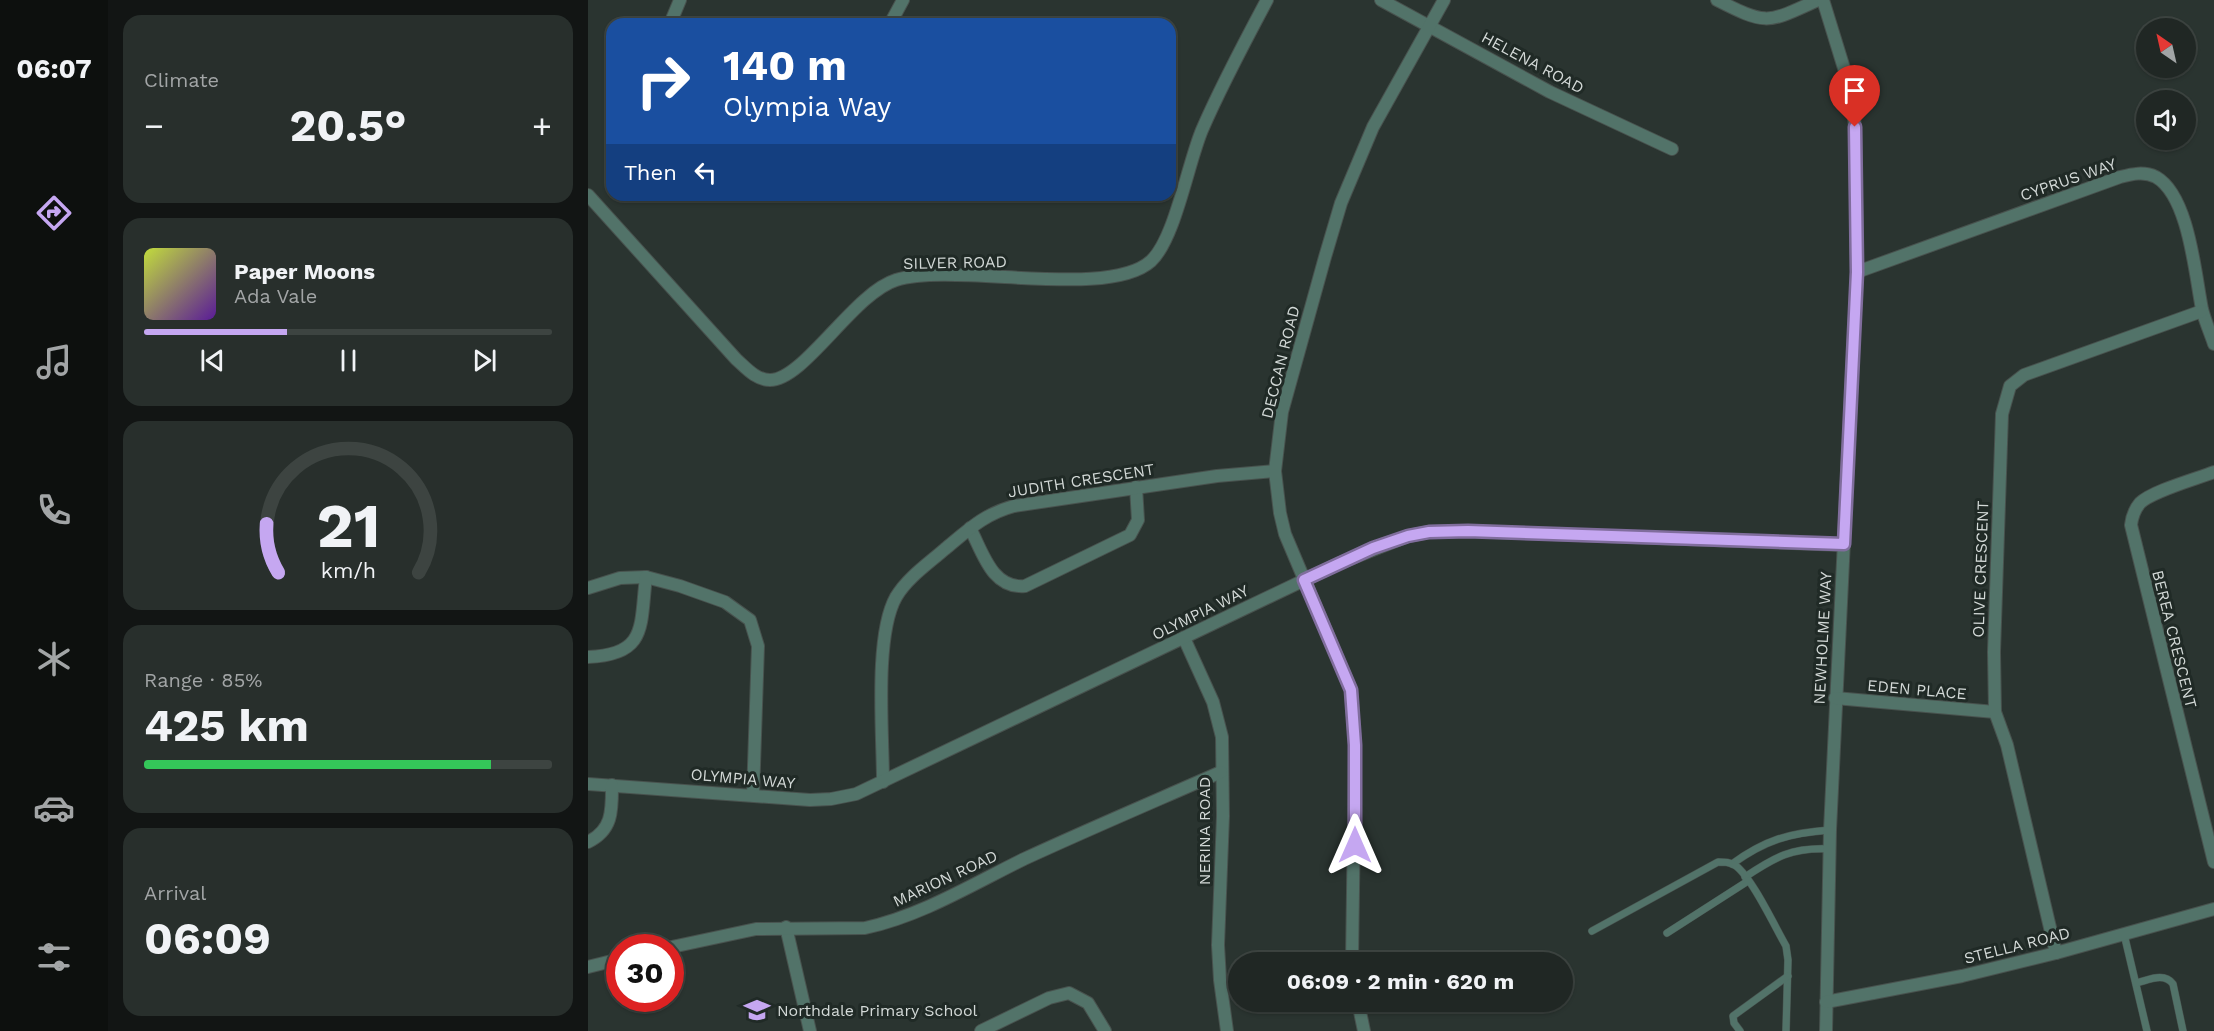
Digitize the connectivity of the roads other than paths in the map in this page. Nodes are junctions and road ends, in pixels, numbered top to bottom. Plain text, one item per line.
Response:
1 (681, 0) edge
2 (903, 0) edge
3 (1267, 0) edge
4 (1381, 0) edge
5 (1444, 0) edge
6 (1718, 0) edge
7 (1818, 0) edge
8 (1823, 0) edge
9 (673, 18) edge
10 (893, 18) edge
11 (1431, 25) junction
12 (1671, 149) dead end
13 (588, 195) edge
14 (1857, 272) junction
15 (2202, 311) junction
16 (2214, 344) edge
17 (1275, 471) junction
18 (2214, 472) edge
19 (1136, 487) junction
20 (970, 528) junction
21 (1844, 544) junction
22 (646, 577) junction
23 (1304, 580) junction
24 (588, 588) edge
25 (1184, 638) junction
26 (588, 657) edge
27 (1836, 698) junction
28 (1995, 712) junction
29 (1221, 772) junction
30 (883, 782) junction
31 (588, 784) edge
32 (612, 784) junction
33 (753, 795) junction
34 (1830, 830) junction
35 (588, 842) edge
36 (1830, 849) junction
37 (2214, 862) edge
38 (1731, 864) junction
39 (1746, 879) junction
40 (2214, 909) edge
41 (786, 927) junction
42 (1592, 931) dead end
43 (1667, 933) dead end
44 (2124, 934) junction
45 (684, 944) edge
46 (1352, 952) edge
47 (2056, 953) junction
48 (606, 962) edge
49 (588, 967) edge
50 (1788, 976) junction
51 (2136, 983) junction
52 (1826, 1002) junction
53 (1360, 1012) edge
54 (810, 1031) edge
55 (981, 1031) edge
56 (1105, 1031) edge
57 (1227, 1031) edge
58 (1364, 1031) edge
59 (1740, 1031) edge
60 (1786, 1031) edge
61 (1826, 1031) edge
62 (2147, 1031) edge
63 (2183, 1031) edge

1 - 9 street
2 - 10 street
3 - 13 street, SILVER ROAD
4 - 11 street, HELENA ROAD
5 - 11 street, DECCAN ROAD
6 - 7 street
8 - 14 street, NEWHOLME WAY
11 - 12 street, HELENA ROAD
11 - 17 street, DECCAN ROAD
14 - 15 street, CYPRUS WAY
14 - 21 street, NEWHOLME WAY
15 - 16 street, CYPRUS WAY
15 - 28 street, OLIVE CRESCENT
17 - 19 street, JUDITH CRESCENT
17 - 23 street, DECCAN ROAD
18 - 37 street, BEREA CRESCENT
19 - 20 street, JUDITH CRESCENT
19 - 20 street
20 - 30 street, JUDITH CRESCENT
21 - 23 street, OLYMPIA WAY
21 - 27 street, NEWHOLME WAY
22 - 24 street
22 - 26 street
22 - 33 street
23 - 25 street, OLYMPIA WAY
23 - 46 street, DECCAN ROAD
25 - 29 street, NERINA ROAD
25 - 30 street, OLYMPIA WAY
27 - 28 street, EDEN PLACE
27 - 34 street, NEWHOLME WAY
28 - 47 street, OLIVE CRESCENT
29 - 41 street, MARION ROAD
29 - 57 street, NERINA ROAD
30 - 33 street, OLYMPIA WAY
31 - 32 street, OLYMPIA WAY
32 - 33 street, OLYMPIA WAY
32 - 35 street
34 - 36 street, NEWHOLME WAY
34 - 38 lane
36 - 39 lane
36 - 52 street, NEWHOLME WAY
38 - 39 lane
38 - 42 lane
39 - 43 lane
39 - 50 lane
40 - 44 street, STELLA ROAD
41 - 45 street, MARION ROAD
41 - 54 street
44 - 47 street, STELLA ROAD
44 - 51 lane
47 - 52 street, STELLA ROAD
48 - 49 street
50 - 59 lane
50 - 60 lane
51 - 62 lane
51 - 63 lane
52 - 61 street, NEWHOLME WAY
53 - 58 street
55 - 56 street

